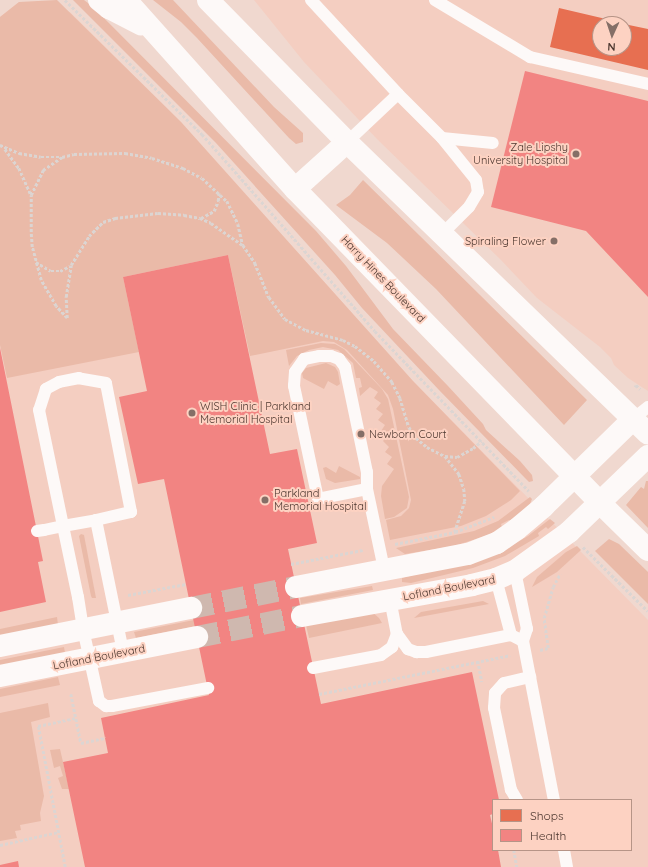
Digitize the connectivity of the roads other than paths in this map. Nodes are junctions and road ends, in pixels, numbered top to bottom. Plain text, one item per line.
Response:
1 (99, 0) edge
2 (126, 0) edge
3 (208, 0) edge
4 (311, 0) edge
5 (435, 0) edge
6 (151, 29) junction
7 (648, 84) edge
8 (398, 94) junction
9 (442, 138) junction
10 (347, 142) junction
11 (493, 143) dead end
12 (295, 189) junction
13 (442, 234) junction
14 (643, 420) edge
15 (648, 456) edge
16 (574, 476) junction
17 (368, 489) junction
18 (600, 503) junction
19 (96, 520) junction
20 (63, 526) junction
21 (37, 531) dead end
22 (648, 550) edge
23 (384, 569) junction
24 (506, 575) junction
25 (296, 587) tunnel mouth
26 (390, 599) junction
27 (191, 608) tunnel mouth
28 (302, 616) tunnel mouth
29 (118, 623) junction
30 (83, 629) junction
31 (397, 634) junction
32 (511, 635) junction
33 (197, 637) tunnel mouth
34 (523, 641) junction
35 (0, 646) edge
36 (123, 652) junction
37 (90, 659) junction
38 (313, 668) dead end
39 (0, 676) edge
40 (530, 677) junction
41 (208, 688) dead end
42 (517, 799) edge
43 (554, 799) edge
44 (564, 851) edge
45 (567, 867) edge

1 - 6 main road
2 - 6 main road, Harry Hines Boulevard
3 - 10 main road
4 - 8 lane
5 - 7 lane
6 - 12 main road, Harry Hines Boulevard
8 - 9 lane
8 - 10 lane
9 - 11 lane
9 - 13 lane
10 - 12 main road
10 - 13 main road
12 - 16 main road, Harry Hines Boulevard
13 - 14 main road
14 - 16 main road
15 - 18 main road, Lofland Boulevard
16 - 18 main road, Harry Hines Boulevard
16 - 23 main road
17 - 17 lane
17 - 23 lane
18 - 22 main road, Harry Hines Boulevard
18 - 24 main road, Lofland Boulevard
19 - 20 lane
19 - 20 lane
19 - 29 lane
20 - 21 lane
20 - 30 lane
23 - 25 main road
23 - 26 main road
24 - 26 main road, Lofland Boulevard
24 - 32 lane
24 - 34 lane
26 - 28 main road, Lofland Boulevard
26 - 31 lane
27 - 29 main road
29 - 30 main road
29 - 36 lane
30 - 35 main road
30 - 37 lane
31 - 32 lane
31 - 38 lane
32 - 34 lane
33 - 36 main road, Lofland Boulevard
34 - 40 lane
36 - 37 main road, Lofland Boulevard
37 - 39 main road, Lofland Boulevard
37 - 41 lane
40 - 42 lane
40 - 43 lane
44 - 45 lane

